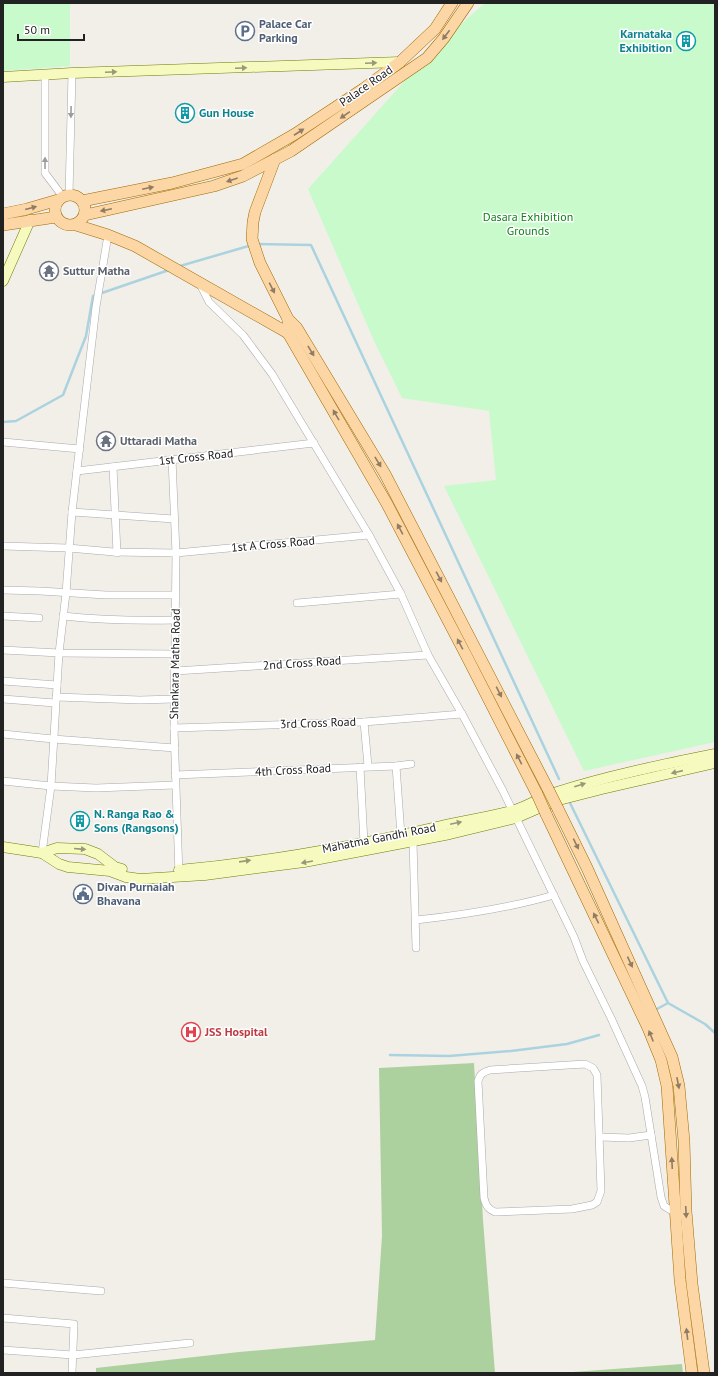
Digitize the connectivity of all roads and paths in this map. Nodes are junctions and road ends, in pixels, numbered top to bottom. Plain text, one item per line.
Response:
1 (452, 3) edge
2 (468, 3) edge
3 (400, 62) junction
4 (72, 73) junction
5 (45, 75) junction
6 (3, 77) edge
7 (275, 159) junction
8 (63, 197) junction
9 (82, 201) junction
10 (3, 214) edge
11 (85, 214) junction
12 (56, 217) junction
13 (30, 220) junction
14 (3, 225) edge
15 (76, 225) junction
16 (108, 234) junction
17 (3, 281) edge
18 (199, 284) junction
19 (293, 330) junction
20 (3, 442) edge
21 (314, 443) junction
22 (80, 449) junction
23 (172, 459) junction
24 (113, 466) junction
25 (77, 471) junction
26 (72, 512) junction
27 (116, 515) junction
28 (174, 518) junction
29 (369, 535) junction
30 (3, 546) edge
31 (68, 548) junction
32 (118, 552) junction
33 (176, 553) junction
34 (3, 590) edge
35 (66, 593) junction
36 (401, 594) junction
37 (175, 595) junction
38 (297, 603) dead end
39 (3, 616) edge
40 (63, 616) junction
41 (39, 618) dead end
42 (176, 620) junction
43 (3, 650) edge
44 (59, 653) junction
45 (175, 654) junction
46 (428, 656) junction
47 (175, 671) junction
48 (3, 681) edge
49 (57, 685) junction
50 (3, 699) edge
51 (174, 699) junction
52 (56, 700) junction
53 (462, 714) junction
54 (364, 722) junction
55 (174, 728) junction
56 (3, 734) edge
57 (53, 739) junction
58 (175, 748) junction
59 (715, 754) edge
60 (715, 763) edge
61 (411, 764) dead end
62 (360, 766) junction
63 (368, 766) junction
64 (396, 766) junction
65 (175, 775) junction
66 (3, 781) edge
67 (175, 785) junction
68 (50, 786) junction
69 (514, 814) junction
70 (401, 835) junction
71 (413, 842) junction
72 (364, 843) junction
73 (3, 847) edge
74 (42, 853) junction
75 (179, 873) junction
76 (554, 895) junction
77 (416, 920) junction
78 (416, 948) dead end
79 (651, 1135) junction
80 (600, 1137) junction
81 (674, 1212) junction
82 (3, 1283) edge
83 (101, 1291) dead end
84 (3, 1318) edge
85 (190, 1343) dead end
86 (3, 1350) edge
87 (73, 1355) junction
88 (72, 1373) edge
89 (692, 1373) edge
90 (704, 1373) edge

1 - 3 main road, Palace Road
2 -> 7 main road
4 -> 3 main road
9 -> 3 main road, Palace Road
4 - 5 main road
4 -> 8 street
5 - 6 main road
8 -> 5 street
7 -> 11 main road
7 -> 19 main road
8 - 9 main road
10 -> 8 main road
8 - 12 main road
9 - 11 main road
11 - 15 main road
12 - 13 main road
12 - 15 main road
13 - 14 main road
13 - 17 main road
15 - 16 main road
16 - 18 main road
16 - 22 street
18 - 19 main road
18 - 21 street
81 -> 19 main road, bridge
19 -> 90 main road, bridge
20 - 22 street
21 - 23 street, 1st Cross Road
21 - 29 street
22 - 25 street
23 - 24 street, 1st Cross Road
23 - 28 street, Shankara Matha Road
24 - 25 street, 1st Cross Road
24 - 27 street
25 - 26 street
26 - 27 street
26 - 31 street
27 - 28 street
27 - 32 street
28 - 33 street, Shankara Matha Road
29 - 33 street, 1st A Cross Road
29 - 36 street
30 - 31 street, 1st A Cross Road
31 - 32 street, 1st A Cross Road
31 - 35 street
32 - 33 street, 1st A Cross Road
33 - 37 street, Shankara Matha Road
34 - 35 street
35 - 37 street
35 - 40 street
36 - 38 street
36 - 46 street
37 - 42 street, Shankara Matha Road
39 - 41 street
40 - 42 street
40 - 44 street
42 - 45 street, Shankara Matha Road
43 - 44 street
44 - 45 street
44 - 49 street
45 - 47 street, Shankara Matha Road
46 - 47 street, 2nd Cross Road
46 - 53 street
47 - 51 street, Shankara Matha Road
48 - 49 street
49 - 52 street
50 - 52 street
51 - 52 street
51 - 55 street, Shankara Matha Road
52 - 57 street
53 - 54 street, 3rd Cross Road
53 - 69 street
54 - 55 street, 3rd Cross Road
54 - 63 street
55 - 58 street, Shankara Matha Road
56 - 57 street
57 - 58 street
57 - 68 street
58 - 65 street, Shankara Matha Road
69 -> 59 main road, Mahatma Gandhi Road
60 -> 69 main road, Mahatma Gandhi Road
61 - 64 street, 4th Cross Road
62 - 63 street, 4th Cross Road
62 - 65 street, 4th Cross Road
62 - 72 street
63 - 64 street, 4th Cross Road
64 - 70 street
65 - 67 street, Shankara Matha Road
66 - 68 street
67 - 68 street
67 - 75 street, Shankara Matha Road
68 - 74 street
70 -> 69 main road, Mahatma Gandhi Road
69 - 71 main road, Mahatma Gandhi Road
69 - 76 street
70 - 72 main road, Mahatma Gandhi Road
71 -> 75 main road, Mahatma Gandhi Road
71 - 77 street
75 -> 72 main road, Mahatma Gandhi Road
73 - 74 main road, Mahatma Gandhi Road
74 - 75 main road, Mahatma Gandhi Road
74 -> 75 main road, Mahatma Gandhi Road
76 - 77 street
76 - 79 street
77 - 78 street
79 - 80 street
79 - 81 street
80 - 80 street
89 -> 81 main road
82 - 83 street
84 - 87 street
85 - 87 street
86 - 87 street
87 - 88 street

